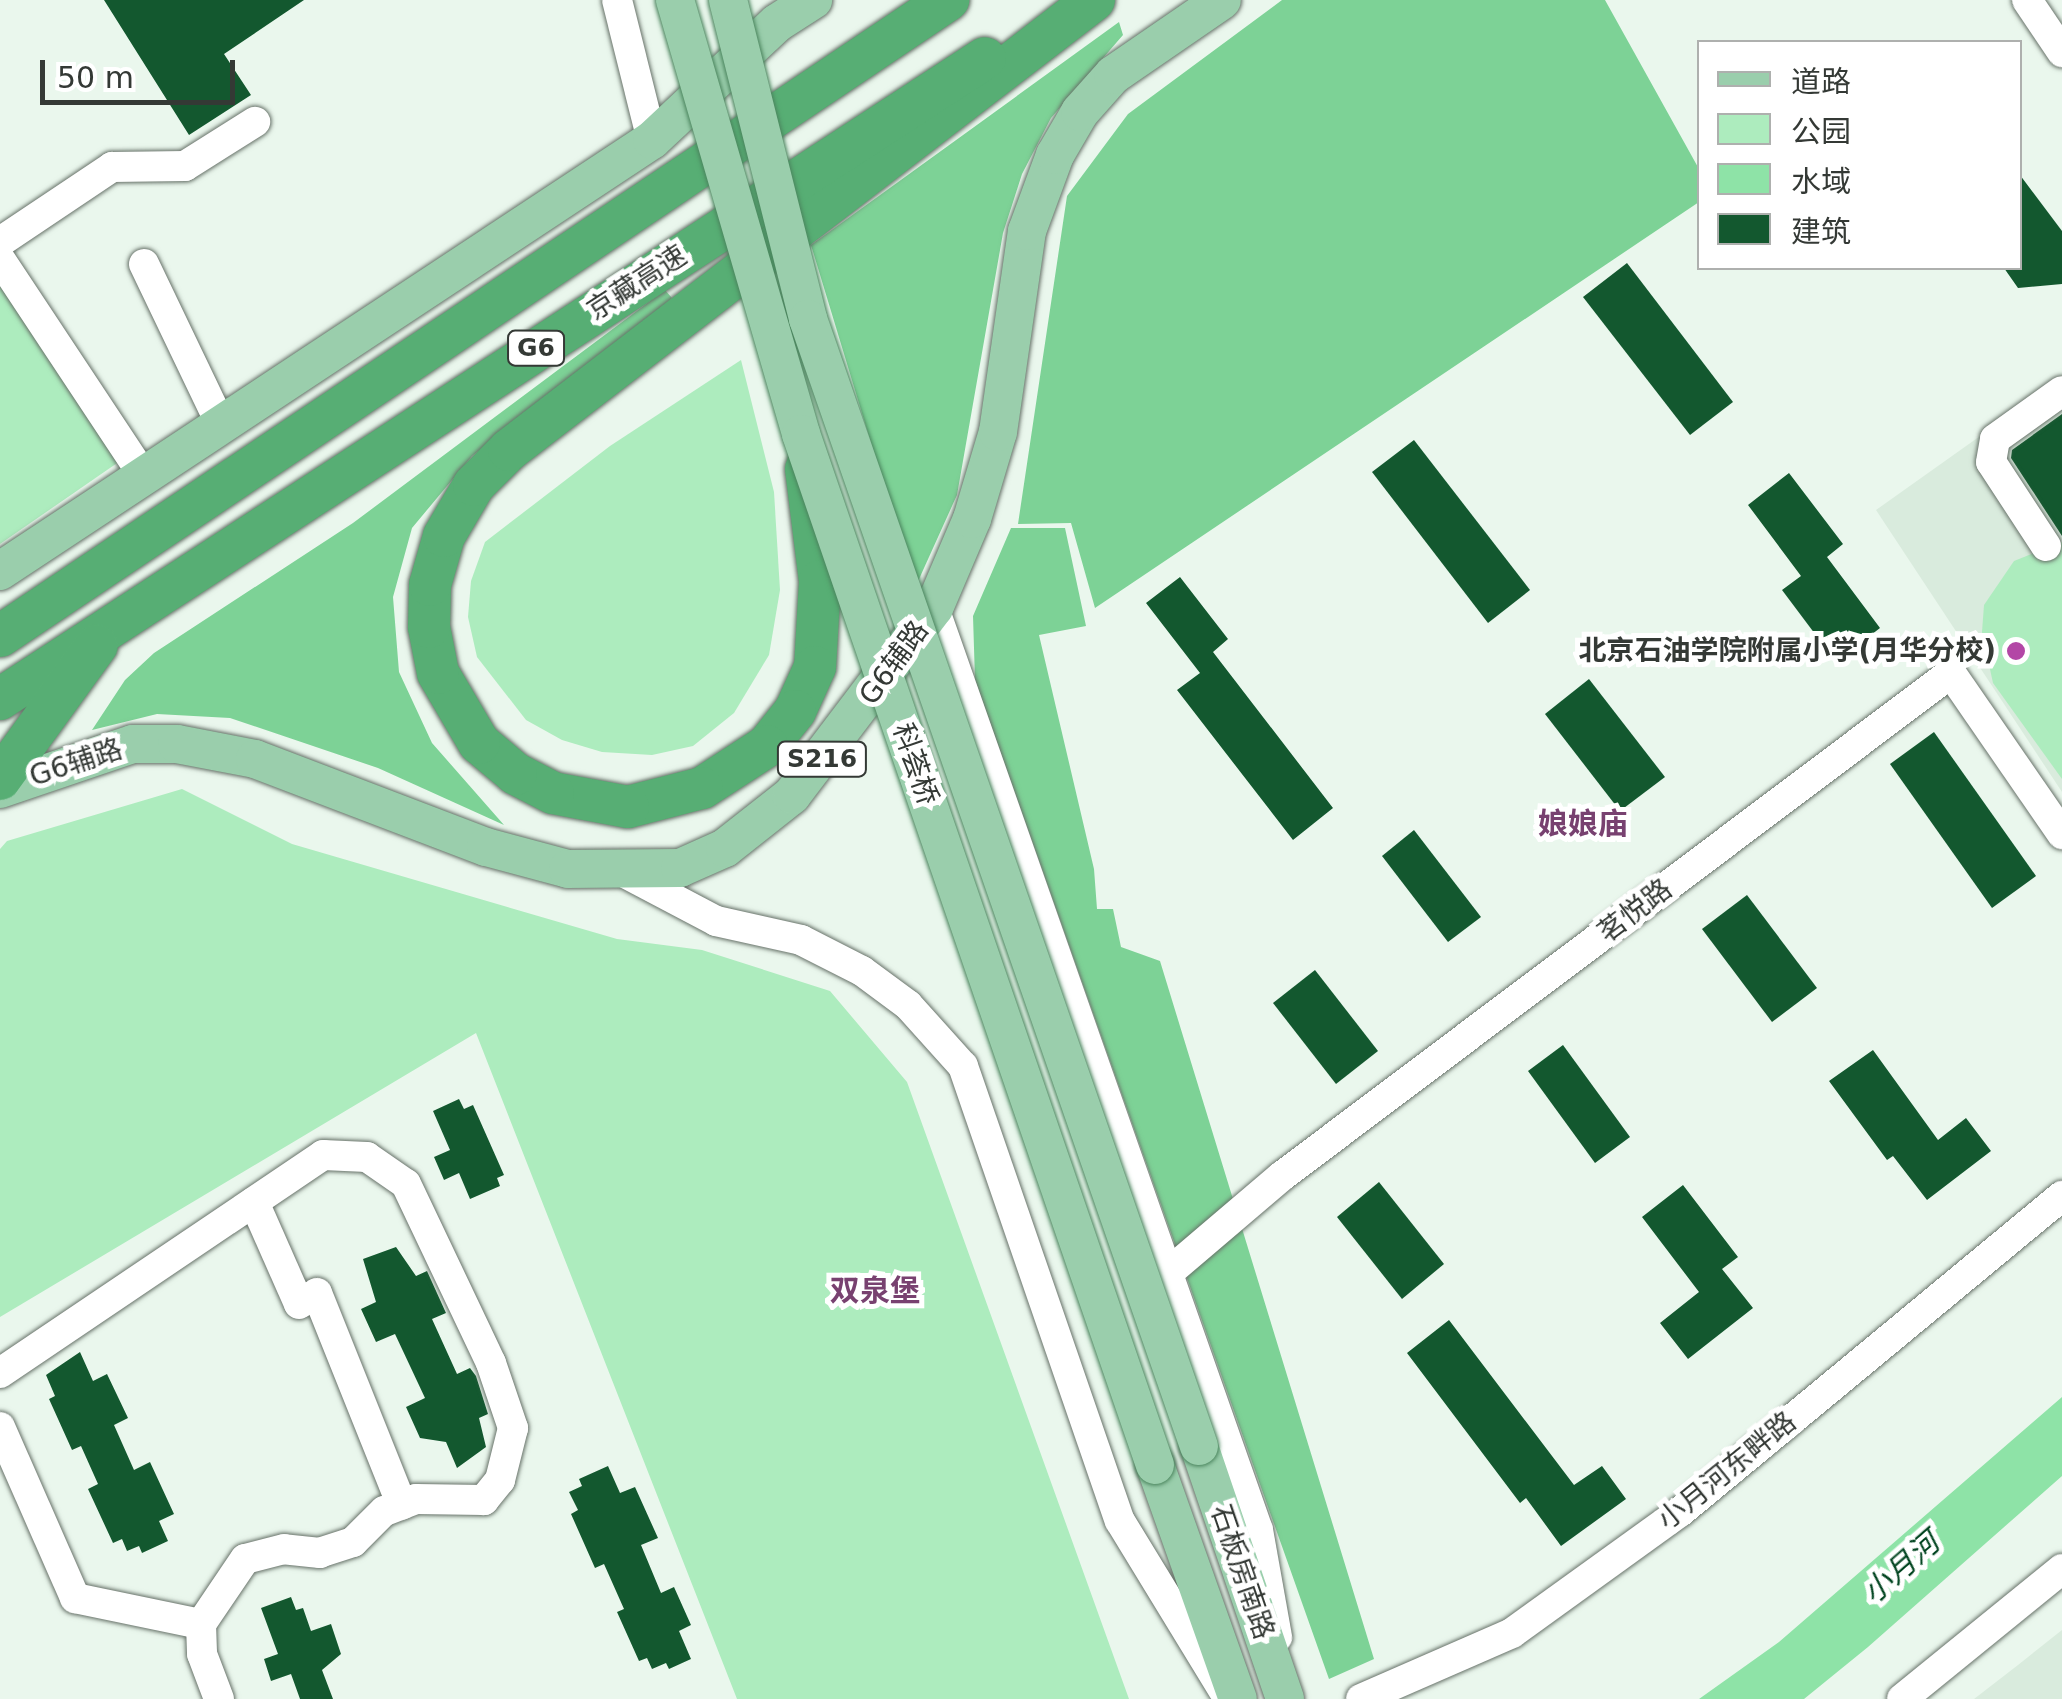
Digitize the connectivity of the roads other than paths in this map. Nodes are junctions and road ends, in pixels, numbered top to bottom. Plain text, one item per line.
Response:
1 (617, 0) edge
2 (675, 0) edge
3 (728, 0) edge
4 (813, 0) edge
5 (948, 0) edge
6 (1074, 0) edge
7 (1094, 0) edge
8 (1222, 0) edge
9 (2027, 0) edge
10 (774, 12) edge
11 (2062, 52) edge
12 (255, 122) dead end
13 (652, 140) junction
14 (0, 242) edge
15 (0, 259) edge
16 (144, 264) dead end
17 (2062, 391) edge
18 (222, 427) junction
19 (801, 434) junction
20 (145, 478) junction
21 (2046, 546) dead end
22 (0, 571) edge
23 (52, 600) junction
24 (934, 608) junction
25 (114, 622) junction
26 (0, 623) edge
27 (0, 636) edge
28 (0, 698) edge
29 (0, 778) edge
30 (0, 789) edge
31 (2062, 834) edge
32 (626, 873) junction
33 (2062, 1196) edge
34 (254, 1202) junction
35 (1168, 1273) junction
36 (0, 1373) edge
37 (0, 1427) edge
38 (1199, 1446) joint
39 (1156, 1465) joint
40 (402, 1504) junction
41 (2062, 1569) edge
42 (201, 1624) junction
43 (219, 1699) edge
44 (1229, 1699) edge
45 (1238, 1699) edge
46 (1286, 1699) edge
47 (1361, 1699) edge
48 (1902, 1699) edge

1 - 13 street
2 - 19 main road, 科荟桥, bridge
3 - 38 main road, 科荟桥, bridge
4 - 10 main road
5 - 23 highway, G6
6 - 25 highway, 京藏高速 / G6
7 - 19 highway, bridge
8 - 24 main road, G6辅路 / S216
9 - 11 street
10 - 13 main road
12 - 14 street
13 - 18 main road
15 - 20 street
16 - 18 street
17 - 21 street
18 - 20 main road
19 - 39 main road, 科荟桥, bridge
20 - 22 main road
23 - 26 highway
23 - 27 highway, G6
24 - 32 main road, G6辅路 / S216
24 - 35 street
25 - 28 highway, 京藏高速 / G6
25 - 29 highway
30 - 32 main road, G6辅路 / S216
31 - 35 street, 茗悦路
32 - 44 street
33 - 47 street, 小月河东畔路
34 - 36 street
34 - 40 street
34 - 40 street
35 - 46 street
37 - 42 street
38 - 46 main road, 石板房南路
39 - 45 main road, 石板房南路
40 - 42 street
41 - 48 street
42 - 43 street

